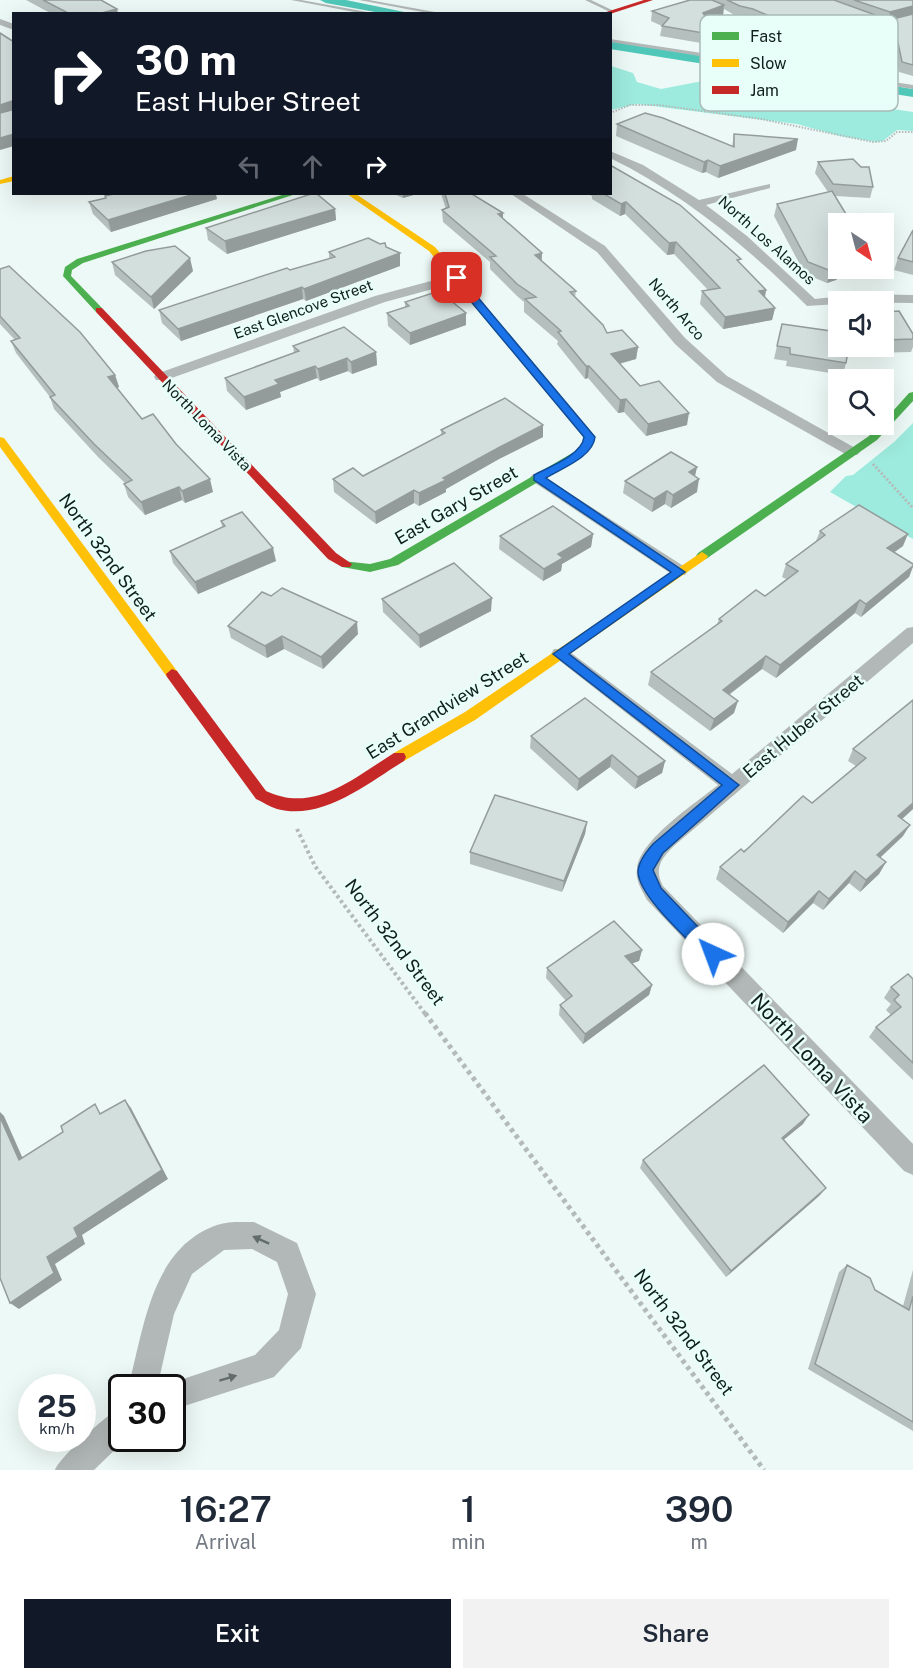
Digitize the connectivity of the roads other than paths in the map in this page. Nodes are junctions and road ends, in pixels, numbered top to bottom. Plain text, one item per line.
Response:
1 (293, 0) edge
2 (361, 0) edge
3 (587, 0) edge
4 (650, 0) edge
5 (722, 11) edge
6 (364, 12) edge
7 (432, 12) edge
8 (608, 12) edge
9 (731, 15) edge
10 (0, 22) edge
11 (11, 31) edge
12 (612, 40) edge
13 (700, 54) edge
14 (898, 85) edge
15 (913, 87) edge
16 (612, 155) edge
17 (766, 186) dead end
18 (289, 195) edge
19 (352, 195) edge
20 (518, 195) edge
21 (700, 202) junction
22 (457, 278) junction
23 (913, 299) edge
24 (161, 377) junction
25 (913, 395) edge
26 (0, 440) edge
27 (852, 452) junction
28 (538, 478) junction
29 (360, 569) joint
30 (679, 572) junction
31 (913, 633) edge
32 (560, 654) junction
33 (732, 785) junction
34 (290, 809) joint
35 (646, 870) joint
36 (913, 1162) edge
37 (145, 1374) edge
38 (186, 1392) edge
39 (108, 1436) edge
40 (70, 1470) edge

1 - 6 lane
2 - 7 lane
3 - 8 lane
4 - 8 street
5 - 9 lane
10 - 11 street
12 - 13 lane
14 - 15 lane
16 - 21 street, North Los Alamos
17 - 21 street
18 - 24 street, North Loma Vista
19 - 22 street
20 - 27 street, North Arco
21 - 23 street, North Los Alamos
22 - 24 street, East Glencove Street
22 - 28 street, East Gary Street
24 - 29 street, North Loma Vista
25 - 27 street, East Grandview Street
26 - 34 street, North 32nd Street
27 - 30 street, East Grandview Street
28 - 29 street, East Gary Street
28 - 30 street
30 - 32 street, East Grandview Street
31 - 33 street, East Huber Street
32 - 33 street
32 - 34 street, East Grandview Street
33 - 35 street, East Huber Street
35 - 36 street, North Loma Vista
38 -> 37 street
39 - 40 street

